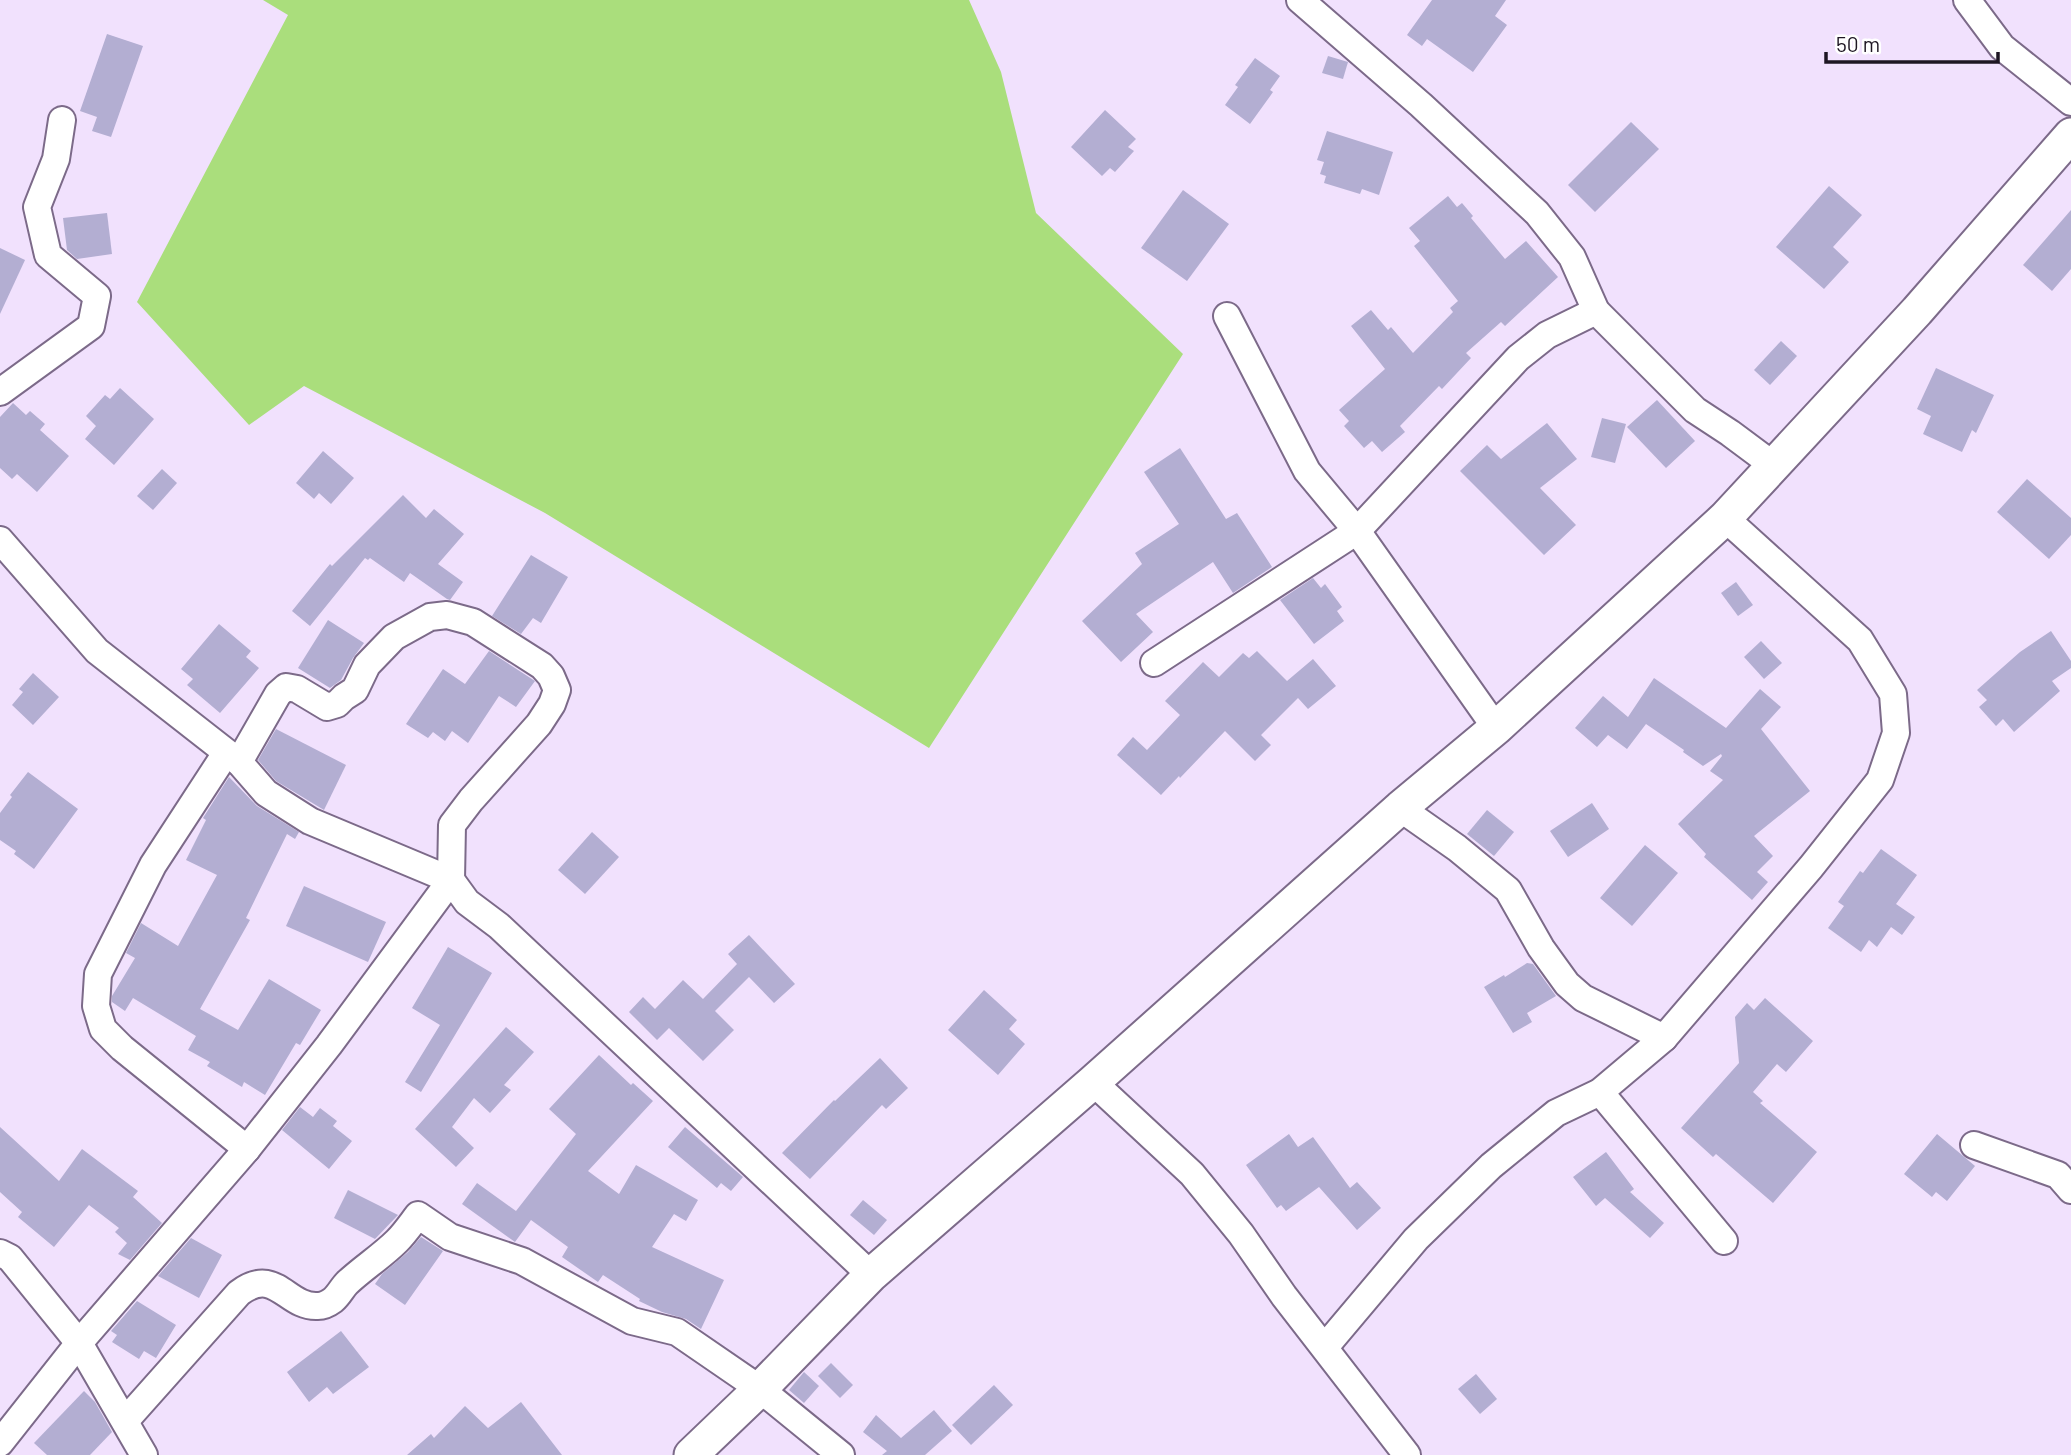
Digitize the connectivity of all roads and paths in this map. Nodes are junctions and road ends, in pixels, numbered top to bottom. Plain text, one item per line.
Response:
1 (1300, 0) edge
2 (1967, 0) edge
3 (2071, 102) edge
4 (62, 120) dead end
5 (2071, 135) edge
6 (1596, 311) junction
7 (1227, 316) dead end
8 (0, 392) edge
9 (1773, 465) junction
10 (1724, 518) junction
11 (1357, 531) junction
12 (0, 540) edge
13 (1154, 663) dead end
14 (1496, 728) junction
15 (233, 758) junction
16 (1400, 808) junction
17 (451, 880) junction
18 (1664, 1038) junction
19 (1093, 1082) junction
20 (1600, 1092) junction
21 (1974, 1145) dead end
22 (247, 1149) junction
23 (2071, 1190) edge
24 (1724, 1241) dead end
25 (0, 1252) edge
26 (871, 1275) junction
27 (79, 1343) junction
28 (1325, 1347) junction
29 (760, 1389) junction
30 (125, 1421) junction
31 (0, 1443) edge
32 (144, 1455) edge
33 (691, 1455) edge
34 (841, 1455) edge
35 (1407, 1455) edge

1 - 6 street
2 - 3 street
4 - 8 street
5 - 9 street
6 - 9 street
6 - 11 street
7 - 11 street
9 - 10 street
10 - 14 street
10 - 18 street
11 - 13 street
11 - 14 street
12 - 15 street
14 - 16 street
15 - 17 street
15 - 17 street
15 - 22 street
16 - 18 street
16 - 19 street
17 - 22 street
17 - 26 street
18 - 20 street
19 - 26 street
19 - 28 street
20 - 24 street
20 - 28 street
21 - 23 street
22 - 27 street
25 - 27 street
26 - 29 street
27 - 30 street
27 - 31 street
28 - 35 street
29 - 30 street
29 - 33 street
29 - 34 street
30 - 32 street

